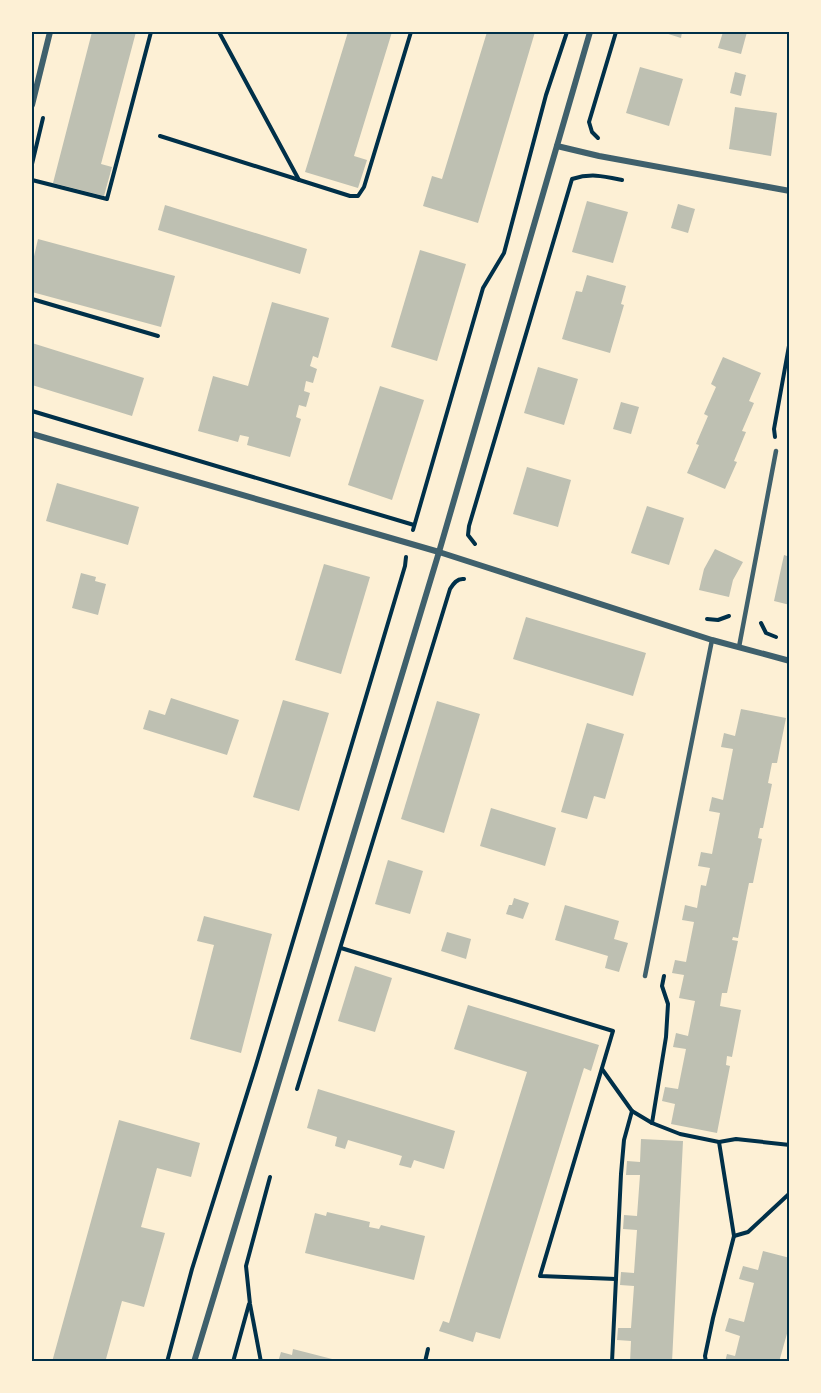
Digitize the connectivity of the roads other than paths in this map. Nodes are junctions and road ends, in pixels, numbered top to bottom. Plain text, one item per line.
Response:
1 (50, 32) edge
2 (590, 32) edge
3 (32, 105) edge
4 (557, 146) junction
5 (789, 191) edge
6 (32, 434) edge
7 (776, 451) road end
8 (439, 552) junction
9 (712, 640) junction
10 (739, 647) junction
11 (789, 661) edge
12 (645, 976) dead end
13 (194, 1362) edge

1 - 3 street
2 - 4 street
4 - 5 street
4 - 8 street
6 - 8 street
7 - 10 lane
8 - 9 street
8 - 13 street
9 - 10 street
9 - 12 lane
10 - 11 street

